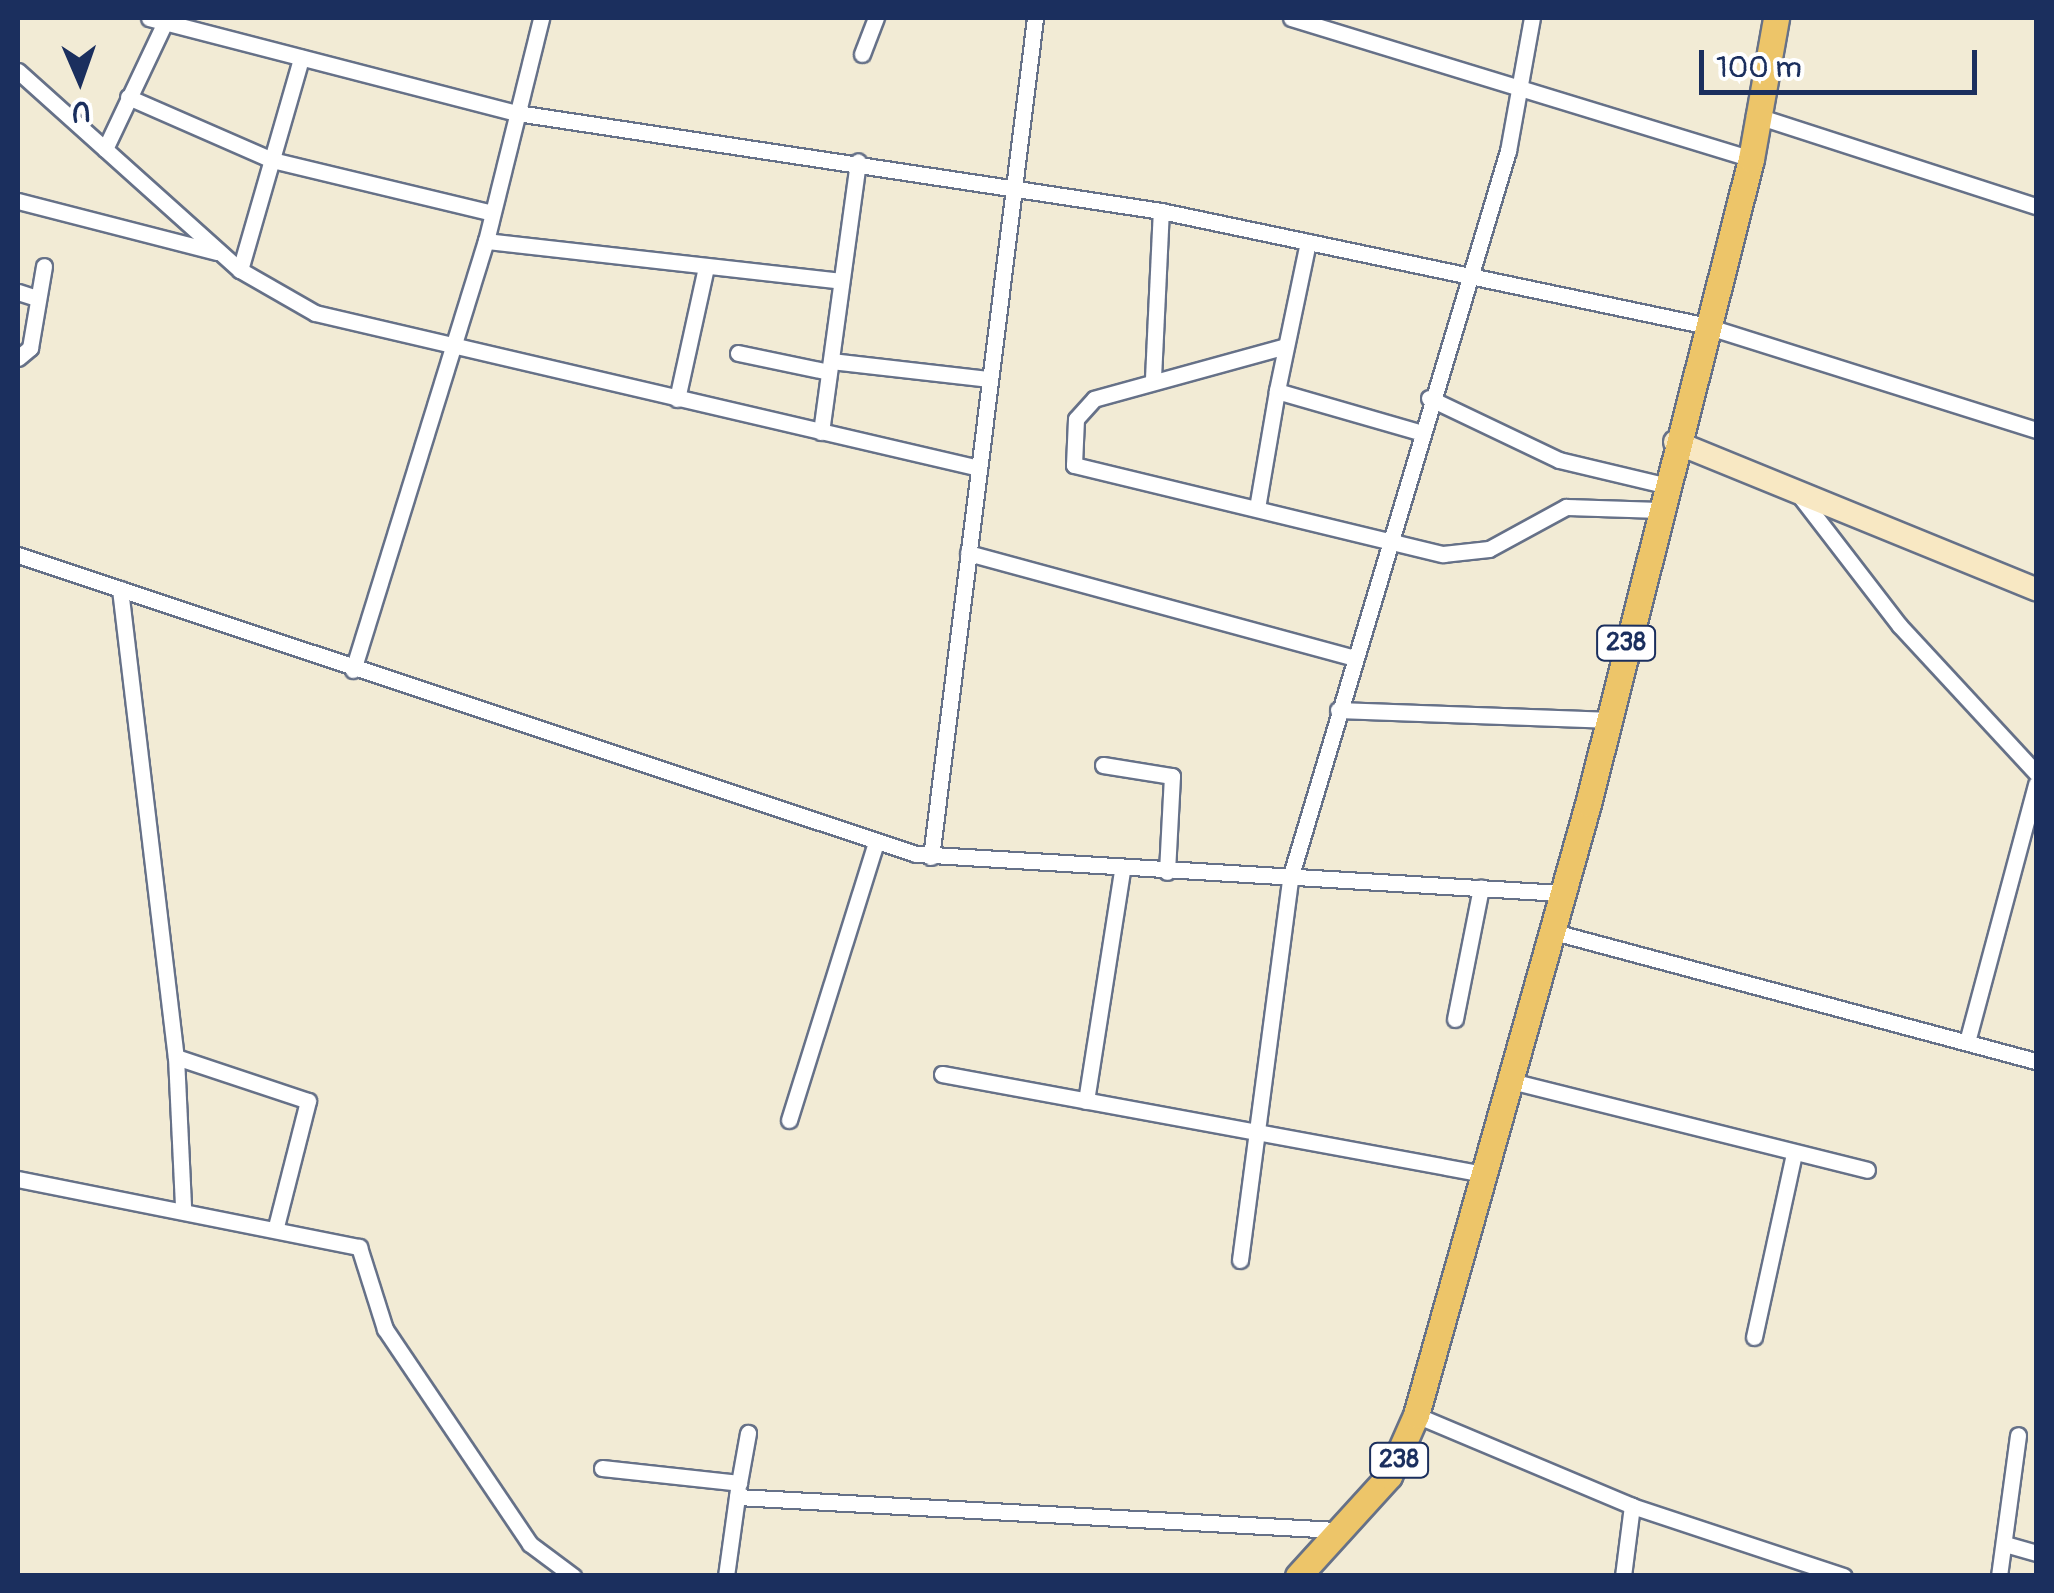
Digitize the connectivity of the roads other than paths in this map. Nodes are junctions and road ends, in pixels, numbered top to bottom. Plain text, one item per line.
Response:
1 (541, 18) edge
2 (876, 18) edge
3 (1035, 18) edge
4 (1291, 18) edge
5 (1532, 18) edge
6 (1776, 18) edge
7 (166, 20) edge
8 (862, 54) dead end
9 (300, 58) junction
10 (18, 71) edge
11 (1524, 88) junction
12 (128, 97) junction
13 (517, 112) junction
14 (1754, 115) junction
15 (105, 149) junction
16 (1752, 159) junction
17 (272, 160) junction
18 (858, 162) junction
19 (1015, 186) junction
20 (18, 201) edge
21 (2036, 206) edge
22 (1161, 210) junction
23 (492, 213) junction
24 (486, 240) junction
25 (1308, 242) junction
26 (219, 252) junction
27 (44, 266) dead end
28 (706, 266) junction
29 (240, 270) junction
30 (1468, 275) junction
31 (841, 281) junction
32 (18, 292) edge
33 (37, 298) junction
34 (1703, 325) junction
35 (1286, 346) junction
36 (454, 350) junction
37 (738, 353) dead end
38 (18, 358) edge
39 (830, 367) junction
40 (1153, 378) junction
41 (990, 379) junction
42 (1277, 391) junction
43 (1429, 398) junction
44 (678, 399) junction
45 (2036, 430) edge
46 (822, 432) junction
47 (1419, 432) junction
48 (1674, 442) junction
49 (979, 468) junction
50 (1796, 491) junction
51 (1662, 497) junction
52 (1257, 508) junction
53 (1391, 540) junction
54 (968, 553) junction
55 (18, 555) edge
56 (2036, 588) edge
57 (120, 589) junction
58 (1354, 658) junction
59 (353, 670) junction
60 (1338, 710) junction
61 (1605, 720) junction
62 (1102, 764) dead end
63 (2036, 773) edge
64 (2036, 784) edge
65 (876, 843) junction
66 (931, 857) junction
67 (1122, 870) junction
68 (1167, 872) junction
69 (1291, 874) junction
70 (1481, 888) junction
71 (1561, 893) junction
72 (1554, 932) junction
73 (1455, 1019) dead end
74 (1966, 1042) junction
75 (176, 1057) junction
76 (2036, 1061) edge
77 (942, 1074) dead end
78 (1507, 1080) junction
79 (1086, 1101) junction
80 (789, 1120) dead end
81 (1258, 1132) junction
82 (1794, 1153) junction
83 (1867, 1170) dead end
84 (1478, 1173) junction
85 (18, 1179) edge
86 (183, 1208) junction
87 (276, 1227) junction
88 (1240, 1260) dead end
89 (1754, 1337) dead end
90 (1416, 1415) junction
91 (748, 1433) dead end
92 (2018, 1435) dead end
93 (602, 1468) dead end
94 (738, 1490) junction
95 (1632, 1506) junction
96 (1337, 1530) junction
97 (2004, 1544) junction
98 (2036, 1553) edge
99 (549, 1572) edge
100 (573, 1576) edge
101 (726, 1576) edge
102 (1298, 1576) edge
103 (1623, 1576) edge
104 (1844, 1576) edge
105 (1999, 1576) edge

1 - 13 street
2 - 8 street
3 - 19 street
4 - 11 street
5 - 11 street
6 - 14 main road, 238
7 - 9 street
7 - 12 street
9 - 13 street
9 - 17 street
10 - 15 street
11 - 16 street
11 - 30 street
12 - 15 street
12 - 17 street
13 - 18 street
13 - 23 street
14 - 16 main road, 238
14 - 21 street
15 - 26 street
16 - 34 main road, 238
17 - 23 street
17 - 29 street
18 - 19 street
18 - 31 street
19 - 22 street
19 - 41 street
20 - 26 street
22 - 25 street
22 - 40 street
23 - 24 street
24 - 28 street
24 - 36 street
25 - 30 street
25 - 35 street
26 - 29 street
27 - 33 street
28 - 31 street
28 - 44 street
29 - 36 street
30 - 34 street
30 - 43 street
31 - 39 street
32 - 33 street
33 - 38 street
34 - 45 street
34 - 48 main road, 238
35 - 40 street
35 - 42 street
36 - 44 street
36 - 59 street
37 - 39 street
39 - 41 street
39 - 46 street
40 - 52 street
41 - 49 street
42 - 47 street
42 - 52 street
43 - 47 street
43 - 51 street
44 - 46 street
46 - 49 street
47 - 53 street
48 - 50 street
48 - 51 main road, 238
49 - 54 street
50 - 56 street
50 - 63 street
51 - 53 street
51 - 61 main road, 238
52 - 53 street
53 - 58 street
54 - 58 street
54 - 66 street
55 - 57 street
57 - 59 street
57 - 75 street
58 - 60 street
59 - 65 street
60 - 61 street
60 - 69 street
61 - 71 main road, 238
62 - 68 street
64 - 74 street
65 - 66 street
65 - 80 street
66 - 67 street
67 - 68 street
67 - 79 street
68 - 69 street
69 - 70 street
69 - 81 street
70 - 71 street
70 - 73 street
71 - 72 main road, 238
72 - 74 street
72 - 78 main road, 238
74 - 76 street
75 - 86 street
75 - 87 street
77 - 79 street
78 - 82 street
78 - 84 main road, 238
79 - 81 street
81 - 84 street
81 - 88 street
82 - 83 street
82 - 89 street
84 - 90 main road, 238
85 - 86 street
86 - 87 street
87 - 99 street
90 - 95 street
90 - 96 main road, 238
91 - 94 street
92 - 97 street
93 - 94 street
94 - 96 street
94 - 101 street
95 - 103 street
95 - 104 street
96 - 102 main road, 238
97 - 98 street
97 - 105 street
99 - 100 street

